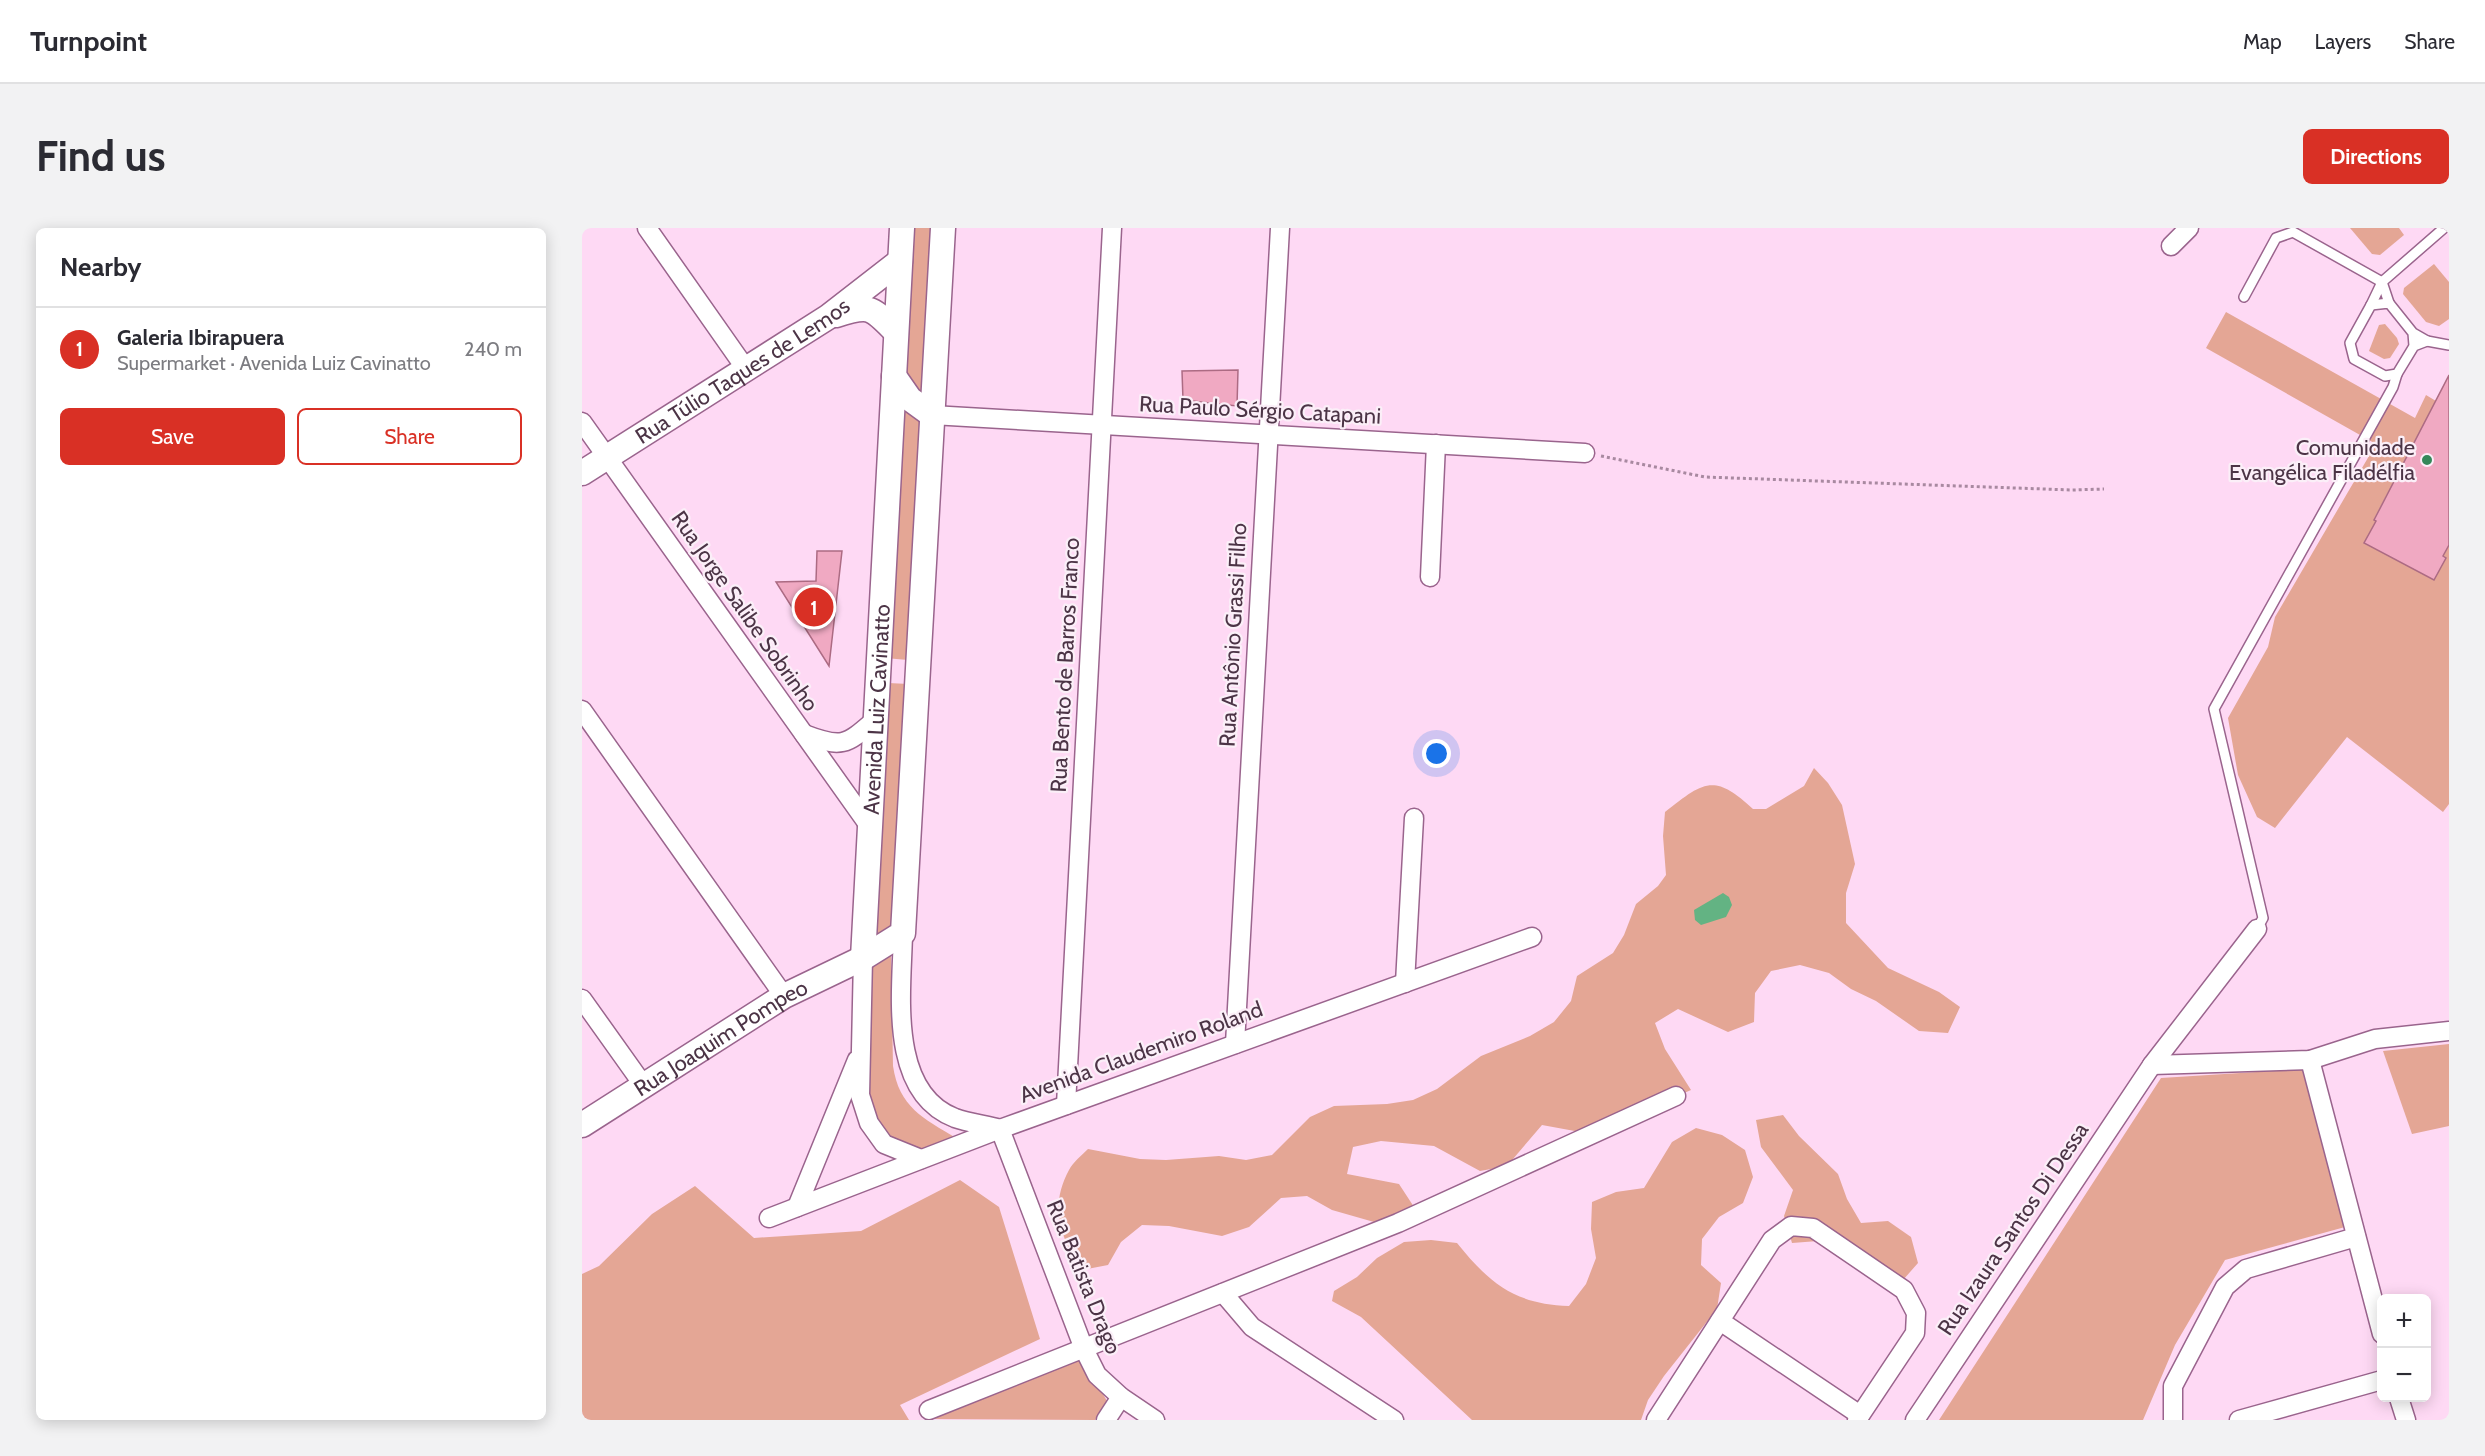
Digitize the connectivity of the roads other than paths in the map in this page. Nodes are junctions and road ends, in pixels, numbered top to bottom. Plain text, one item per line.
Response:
1 (647, 228) edge
2 (902, 228) edge
3 (1112, 228) edge
4 (1280, 228) edge
5 (2189, 228) edge
6 (2444, 228) edge
7 (936, 229) edge
8 (2171, 246) dead end
9 (900, 261) junction
10 (2382, 282) junction
11 (2244, 297) dead end
12 (2389, 303) junction
13 (2371, 305) junction
14 (828, 317) junction
15 (896, 332) junction
16 (2414, 333) junction
17 (2427, 341) junction
18 (2449, 345) edge
19 (2414, 346) junction
20 (746, 369) junction
21 (2397, 374) junction
22 (894, 376) junction
23 (2385, 376) junction
24 (2393, 387) junction
25 (932, 415) junction
26 (582, 422) edge
27 (1102, 425) junction
28 (1269, 435) junction
29 (1436, 444) junction
30 (1585, 453) road end
31 (607, 458) junction
32 (582, 473) edge
33 (1430, 577) dead end
34 (878, 670) junction
35 (918, 673) junction
36 (582, 710) edge
37 (876, 718) junction
38 (804, 734) junction
39 (1414, 818) dead end
40 (870, 827) junction
41 (2257, 929) joint
42 (903, 933) junction
43 (1532, 937) dead end
44 (863, 958) junction
45 (1406, 982) junction
46 (784, 996) junction
47 (582, 999) edge
48 (2449, 1031) edge
49 (1235, 1044) junction
50 (861, 1050) junction
51 (2310, 1060) junction
52 (2152, 1065) junction
53 (644, 1086) junction
54 (1676, 1096) dead end
55 (1066, 1105) junction
56 (582, 1125) edge
57 (1000, 1129) junction
58 (921, 1159) junction
59 (796, 1207) junction
60 (769, 1218) dead end
61 (2356, 1237) junction
62 (1223, 1293) junction
63 (2377, 1315) edge
64 (1720, 1321) junction
65 (1084, 1348) junction
66 (2377, 1381) edge
67 (1121, 1397) junction
68 (2400, 1402) edge
69 (929, 1410) dead end
70 (1859, 1418) edge
71 (1106, 1420) edge
72 (1155, 1420) edge
73 (1394, 1420) edge
74 (1656, 1420) edge
75 (1915, 1420) edge
76 (2173, 1420) edge
77 (2239, 1420) edge
78 (2406, 1420) edge

1 - 20 street
2 - 9 street, Avenida Luiz Cavinatto
3 - 27 street, Rua Bento de Barros Franco
4 - 28 street, Rua Antônio Grassi Filho
5 - 8 street
6 - 10 lane
7 - 25 street, Avenida Luiz Cavinatto
9 - 14 street, Rua Túlio Taques de Lemos
9 - 15 street, Avenida Luiz Cavinatto
10 - 11 lane
10 - 12 lane
10 - 13 lane
12 - 13 lane
12 - 16 lane
13 - 23 lane
14 - 15 street
14 - 20 street, Rua Túlio Taques de Lemos
15 - 22 street, Avenida Luiz Cavinatto
16 - 17 lane
16 - 19 lane
17 - 18 lane
17 - 19 lane
19 - 21 lane
20 - 31 street, Rua Túlio Taques de Lemos
21 - 23 lane
21 - 24 lane
22 - 25 street
22 - 34 street, Avenida Luiz Cavinatto
23 - 24 lane
24 - 41 lane
25 - 27 street, Rua Paulo Sérgio Catapani
25 - 35 street, Avenida Luiz Cavinatto
26 - 31 street, Rua Jorge Salibe Sobrinho
27 - 28 street, Rua Paulo Sérgio Catapani
27 - 55 street, Rua Bento de Barros Franco
28 - 29 street, Rua Paulo Sérgio Catapani
28 - 49 street, Rua Antônio Grassi Filho
29 - 30 street, Rua Paulo Sérgio Catapani
29 - 33 street
31 - 32 street, Rua Túlio Taques de Lemos
31 - 38 street, Rua Jorge Salibe Sobrinho
34 - 35 street
34 - 37 street, Avenida Luiz Cavinatto
35 - 42 street, Avenida Luiz Cavinatto
36 - 46 street
37 - 38 street
37 - 40 street, Avenida Luiz Cavinatto
38 - 40 street, Rua Jorge Salibe Sobrinho
39 - 45 street
40 - 44 street, Avenida Luiz Cavinatto
41 - 52 street, Rua Izaura Santos Di Dessa
42 - 44 street, Rua Joaquim Pompeo
42 - 57 street, Avenida Luiz Cavinatto
43 - 45 street, Avenida Claudemiro Roland
44 - 46 street, Rua Joaquim Pompeo
44 - 50 street, Avenida Luiz Cavinatto
45 - 49 street, Avenida Claudemiro Roland
46 - 53 street, Rua Joaquim Pompeo
47 - 53 street
48 - 51 street
49 - 55 street, Avenida Claudemiro Roland
50 - 58 street, Avenida Luiz Cavinatto
50 - 59 street
51 - 52 street
51 - 61 street
52 - 75 street, Rua Izaura Santos Di Dessa
53 - 56 street, Rua Joaquim Pompeo
54 - 62 street
55 - 57 street, Avenida Claudemiro Roland
57 - 58 street, Avenida Claudemiro Roland
57 - 65 street, Rua Batista Drago
58 - 59 street, Avenida Claudemiro Roland
59 - 60 street, Avenida Claudemiro Roland
61 - 63 street
61 - 76 street
62 - 65 street
62 - 73 street
64 - 70 street
64 - 70 street, Rua Izaura Santos Di Dessa
64 - 74 street
65 - 67 street, Rua Batista Drago
65 - 69 street
66 - 77 street
67 - 71 street
67 - 72 street, Rua Batista Drago
68 - 78 street

